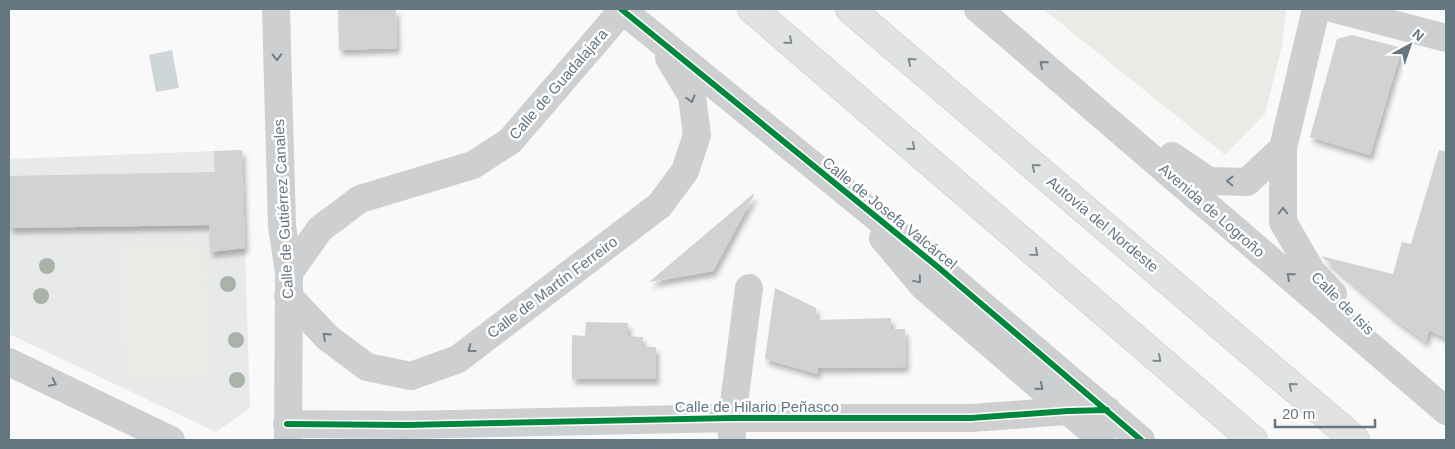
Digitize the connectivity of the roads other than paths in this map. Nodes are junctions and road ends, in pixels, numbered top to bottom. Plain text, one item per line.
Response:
1 (276, 9) edge
2 (622, 9) edge
3 (752, 9) edge
4 (850, 9) edge
5 (978, 9) edge
6 (1316, 9) edge
7 (1334, 9) edge
8 (1446, 38) edge
9 (659, 41) junction
10 (1080, 96) junction
11 (1283, 148) junction
12 (841, 190) junction
13 (289, 285) junction
14 (749, 288) dead end
15 (9, 362) edge
16 (1446, 406) edge
17 (1107, 410) junction
18 (1068, 411) junction
19 (1446, 411) edge
20 (732, 429) edge
21 (974, 429) edge
22 (288, 432) edge
23 (171, 440) edge
24 (1102, 440) edge
25 (1141, 440) edge
26 (1253, 440) edge
27 (1355, 440) edge

1 -> 13 street, Calle de Gutiérrez Canales
2 - 9 street, Calle de Josefa Valcárcel
2 - 13 street, Calle de Guadalajara, bridge
3 -> 26 highway
27 -> 4 highway, Autovía del Nordeste
10 -> 5 street, Avenida de Logroño
6 - 11 street, Calle de Isis
7 - 8 street
9 - 12 street, Calle de Josefa Valcárcel
9 -> 13 street, Calle de Martín Ferreiro
11 -> 10 street
19 -> 10 street, Avenida de Logroño
16 -> 11 street, Calle de Isis
12 - 17 street, Calle de Josefa Valcárcel
12 -> 18 street, Calle de Josefa Valcárcel
13 - 22 street, Calle de Gutiérrez Canales
14 - 20 street
15 -> 23 street
17 - 18 street, Calle de Hilario Peñasco
17 - 25 street, Calle de Josefa Valcárcel
18 - 21 street, Calle de Hilario Peñasco
18 - 24 street, Calle de Josefa Valcárcel
20 - 21 street, Calle de Hilario Peñasco
20 - 22 street, Calle de Hilario Peñasco

